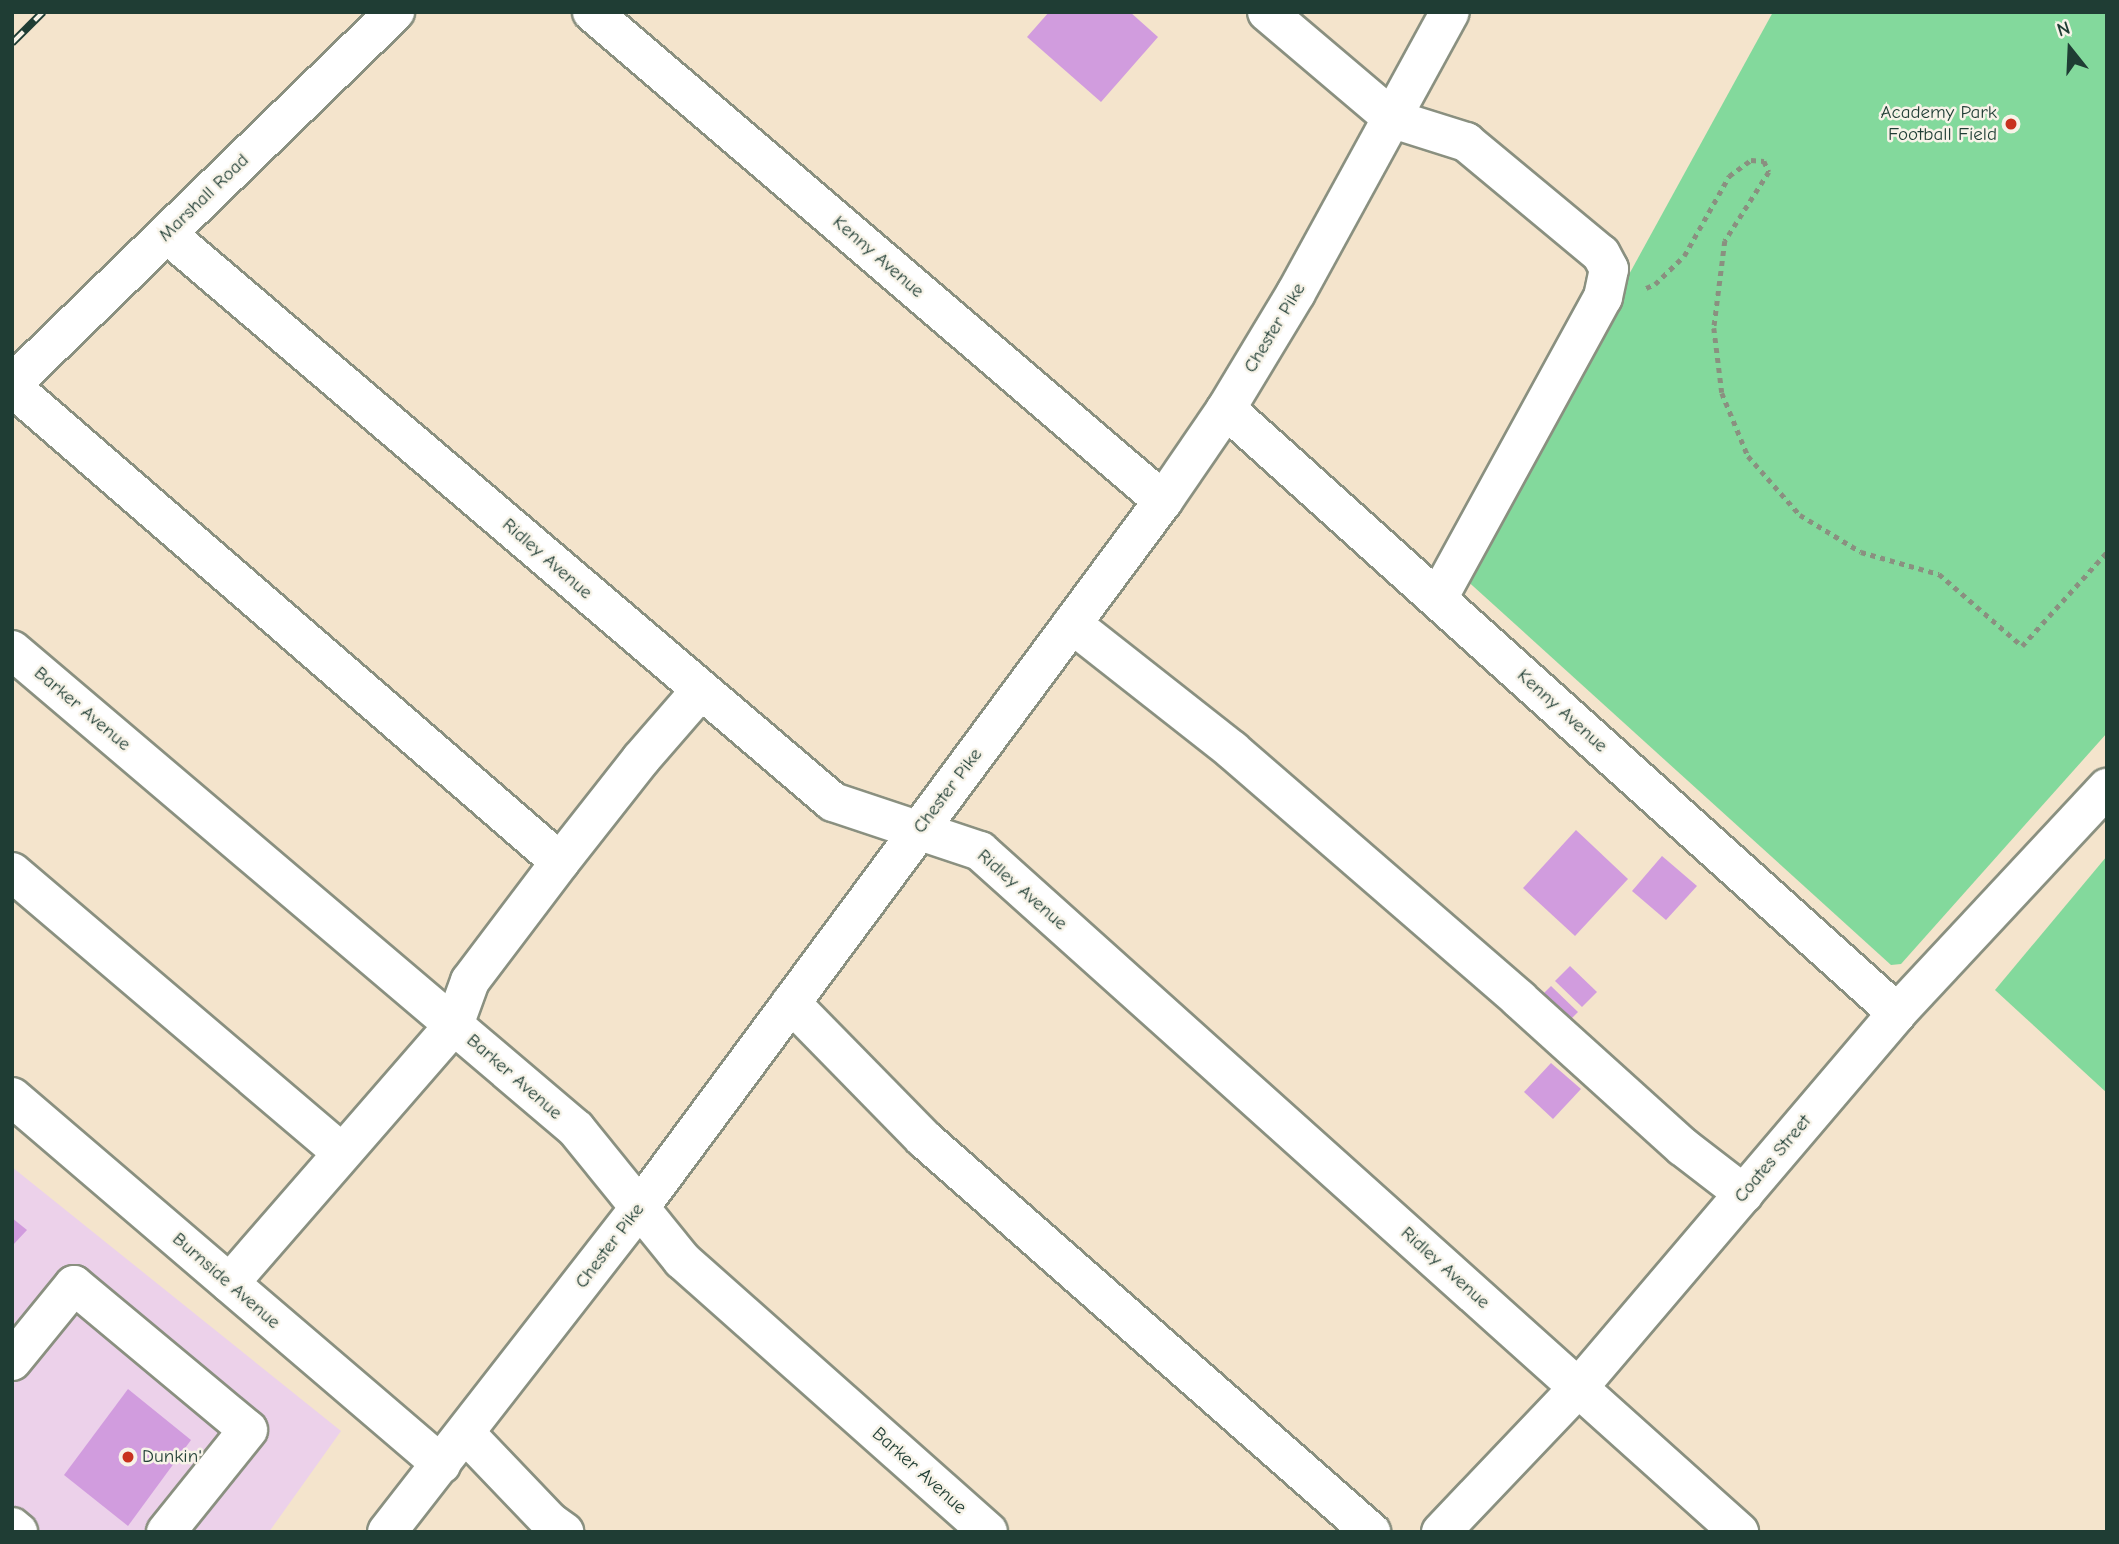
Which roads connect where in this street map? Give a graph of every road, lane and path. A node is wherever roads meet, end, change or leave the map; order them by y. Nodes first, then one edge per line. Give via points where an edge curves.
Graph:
1 (396, 12) edge
2 (592, 12) edge
3 (1267, 12) edge
4 (1450, 12) edge
5 (1393, 119) junction
6 (167, 234) junction
7 (1607, 276) junction
8 (12, 386) edge
9 (1226, 409) junction
10 (1163, 501) junction
11 (2107, 552) edge
12 (1438, 600) junction
13 (1072, 624) junction
14 (12, 650) edge
15 (701, 690) junction
16 (2107, 788) edge
17 (919, 830) junction
18 (560, 862) junction
19 (12, 872) edge
20 (791, 1003) junction
21 (1897, 1013) junction
22 (454, 1025) junction
23 (12, 1097) edge
24 (342, 1153) junction
25 (1744, 1194) junction
26 (640, 1207) junction
27 (230, 1283) junction
28 (12, 1361) edge
29 (1578, 1388) junction
30 (465, 1433) junction
31 (441, 1464) junction
32 (12, 1527) edge
33 (551, 1528) edge
34 (18, 1532) edge
35 (166, 1532) edge
36 (387, 1532) edge
37 (988, 1532) edge
38 (1371, 1532) edge
39 (1441, 1532) edge
40 (1739, 1532) edge

1 - 6 street, Marshall Road
2 - 10 street, Kenny Avenue
3 - 5 street
4 - 5 street, Chester Pike
5 - 7 street via 1466,142 1601,254 1609,269
5 - 9 street, Chester Pike
6 - 8 street, Marshall Road
6 - 15 street, Ridley Avenue
7 - 11 path via 1638,291 1655,284 1684,256 1728,176 1751,160 1764,161 1769,172 1725,241 1714,328 1722,393 1748,456 1800,515 1861,552 1939,574 2022,646
7 - 12 street via 1603,297
8 - 18 street
9 - 10 street, Chester Pike
9 - 12 street, Kenny Avenue
10 - 13 street, Chester Pike
12 - 21 street, Kenny Avenue
13 - 17 street, Chester Pike
13 - 25 street via 1232,750 1683,1147
14 - 22 street, Barker Avenue
15 - 17 street, Ridley Avenue via 833,802
15 - 18 street
16 - 21 street, Coates Street
17 - 20 street, Chester Pike
17 - 29 street, Ridley Avenue via 980,851
18 - 22 street via 470,981
19 - 24 street
20 - 26 street, Chester Pike
20 - 38 street via 923,1138
21 - 25 street, Coates Street
22 - 24 street
22 - 26 street, Barker Avenue via 576,1129
23 - 27 street, Burnside Avenue
24 - 27 street
25 - 29 street, Coates Street
26 - 30 street, Chester Pike
26 - 37 street, Barker Avenue via 682,1260
27 - 31 street, Burnside Avenue
28 - 35 street via 74,1285 247,1430
29 - 39 street, Coates Street
29 - 40 street, Ridley Avenue
30 - 31 street, Chester Pike
30 - 33 street
31 - 36 street, Chester Pike
32 - 34 street

